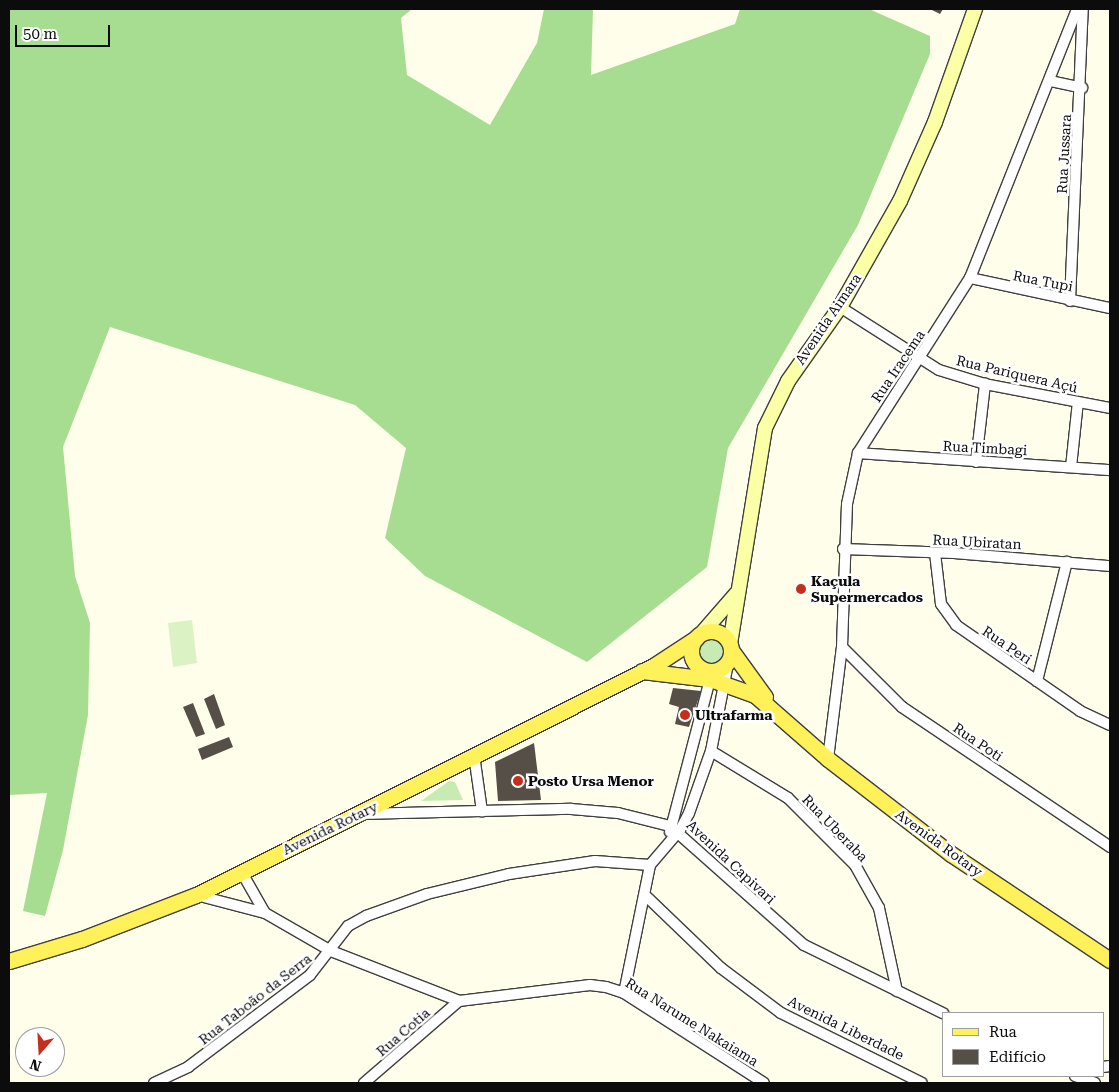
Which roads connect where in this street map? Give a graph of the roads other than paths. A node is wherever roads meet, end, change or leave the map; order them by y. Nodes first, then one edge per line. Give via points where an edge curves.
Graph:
1 (974, 9) edge
2 (1076, 9) edge
3 (1083, 9) edge
4 (1050, 81) junction
5 (1082, 88) junction
6 (970, 278) junction
7 (1070, 301) junction
8 (840, 307) junction
9 (1110, 308) edge
10 (920, 360) junction
11 (985, 384) junction
12 (1078, 402) junction
13 (1110, 408) edge
14 (858, 453) junction
15 (976, 462) junction
16 (1071, 467) junction
17 (1110, 470) edge
18 (843, 549) junction
19 (935, 553) junction
20 (1067, 562) junction
21 (1110, 566) edge
22 (740, 586) junction
23 (699, 636) junction
24 (842, 647) junction
25 (730, 651) junction
26 (641, 671) junction
27 (710, 679) junction
28 (1036, 681) junction
29 (727, 683) junction
30 (779, 713) junction
31 (1110, 725) edge
32 (711, 751) junction
33 (474, 755) junction
34 (828, 759) junction
35 (482, 811) junction
36 (358, 814) junction
37 (675, 828) junction
38 (1110, 847) edge
39 (650, 865) junction
40 (241, 871) junction
41 (196, 895) junction
42 (646, 897) junction
43 (264, 913) junction
44 (331, 951) junction
45 (1110, 960) edge
46 (9, 961) edge
47 (897, 991) junction
48 (624, 994) junction
49 (459, 1001) junction
50 (942, 1013) edge
51 (1078, 1077) edge
52 (154, 1083) edge
53 (364, 1083) edge
54 (764, 1083) edge
55 (922, 1083) edge
56 (1095, 1083) edge

1 - 8 main road, Avenida Aimara via 935,122 900,201
2 - 4 street, Rua Iracema
3 - 5 street, Rua Jussara
4 - 5 street
4 - 6 street, Rua Iracema
5 - 7 street, Rua Jussara
6 - 7 street, Rua Tupi
6 - 10 street, Rua Iracema
7 - 9 street, Rua Tupi
8 - 10 street, Rua Pariquera Açú
8 - 22 main road, Avenida Aimara via 788,381 765,428
10 - 11 street, Rua Pariquera Açú
10 - 14 street, Rua Iracema
11 - 12 street, Rua Pariquera Açú
11 - 15 street
12 - 13 street, Rua Pariquera Açú
12 - 16 street
14 - 15 street, Rua Timbagi
14 - 18 street, Rua Iracema
15 - 16 street, Rua Timbagi
16 - 17 street, Rua Timbagi
18 - 19 street, Rua Ubiratan
18 - 24 street, Rua Iracema
19 - 20 street, Rua Ubiratan
19 - 28 street, Rua Peri via 938,589 948,615 977,643
20 - 21 street, Rua Ubiratan
20 - 28 street
22 - 23 main road
22 - 25 main road, Avenida Aimara
23 - 25 main road via 715,631
23 - 25 main road via 692,655 704,669 717,670
23 - 26 main road, Avenida Rotary
24 - 34 street, Rua Iracema
24 - 38 street, Rua Poti via 902,707
25 - 29 street
25 - 30 main road, Avenida Rotary
26 - 27 main road, Avenida Rotary
26 - 33 main road, Avenida Rotary
27 - 29 main road, Avenida Rotary
27 - 37 street
28 - 31 street, Rua Peri
29 - 30 main road, Avenida Rotary
29 - 32 street
30 - 34 main road, Avenida Rotary
32 - 37 street
32 - 47 street, Rua Uberaba via 788,798 855,865 879,908
33 - 35 street
33 - 36 main road, Avenida Rotary
34 - 45 main road, Avenida Rotary via 951,854
35 - 36 street, Avenida Capivari
35 - 37 street, Avenida Capivari via 598,810
36 - 40 main road, Avenida Rotary
37 - 39 street
37 - 47 street, Avenida Capivari via 792,935
39 - 42 street
39 - 44 street, Rua Taboão da Serra via 595,861 509,874 427,894 348,926
40 - 41 main road, Avenida Rotary
40 - 43 street
41 - 43 street, Rua Narume Nakaiama
41 - 46 main road, Avenida Rotary via 82,939
42 - 48 street
42 - 55 street, Avenida Liberdade via 721,968 781,1013
43 - 44 street, Rua Narume Nakaiama
44 - 49 street, Rua Narume Nakaiama
44 - 52 street, Rua Taboão da Serra via 310,975 231,1037 188,1067
47 - 50 street, Avenida Capivari
48 - 49 street, Rua Narume Nakaiama via 590,985
48 - 54 street, Rua Narume Nakaiama
49 - 53 street, Rua Cotia
51 - 56 street

